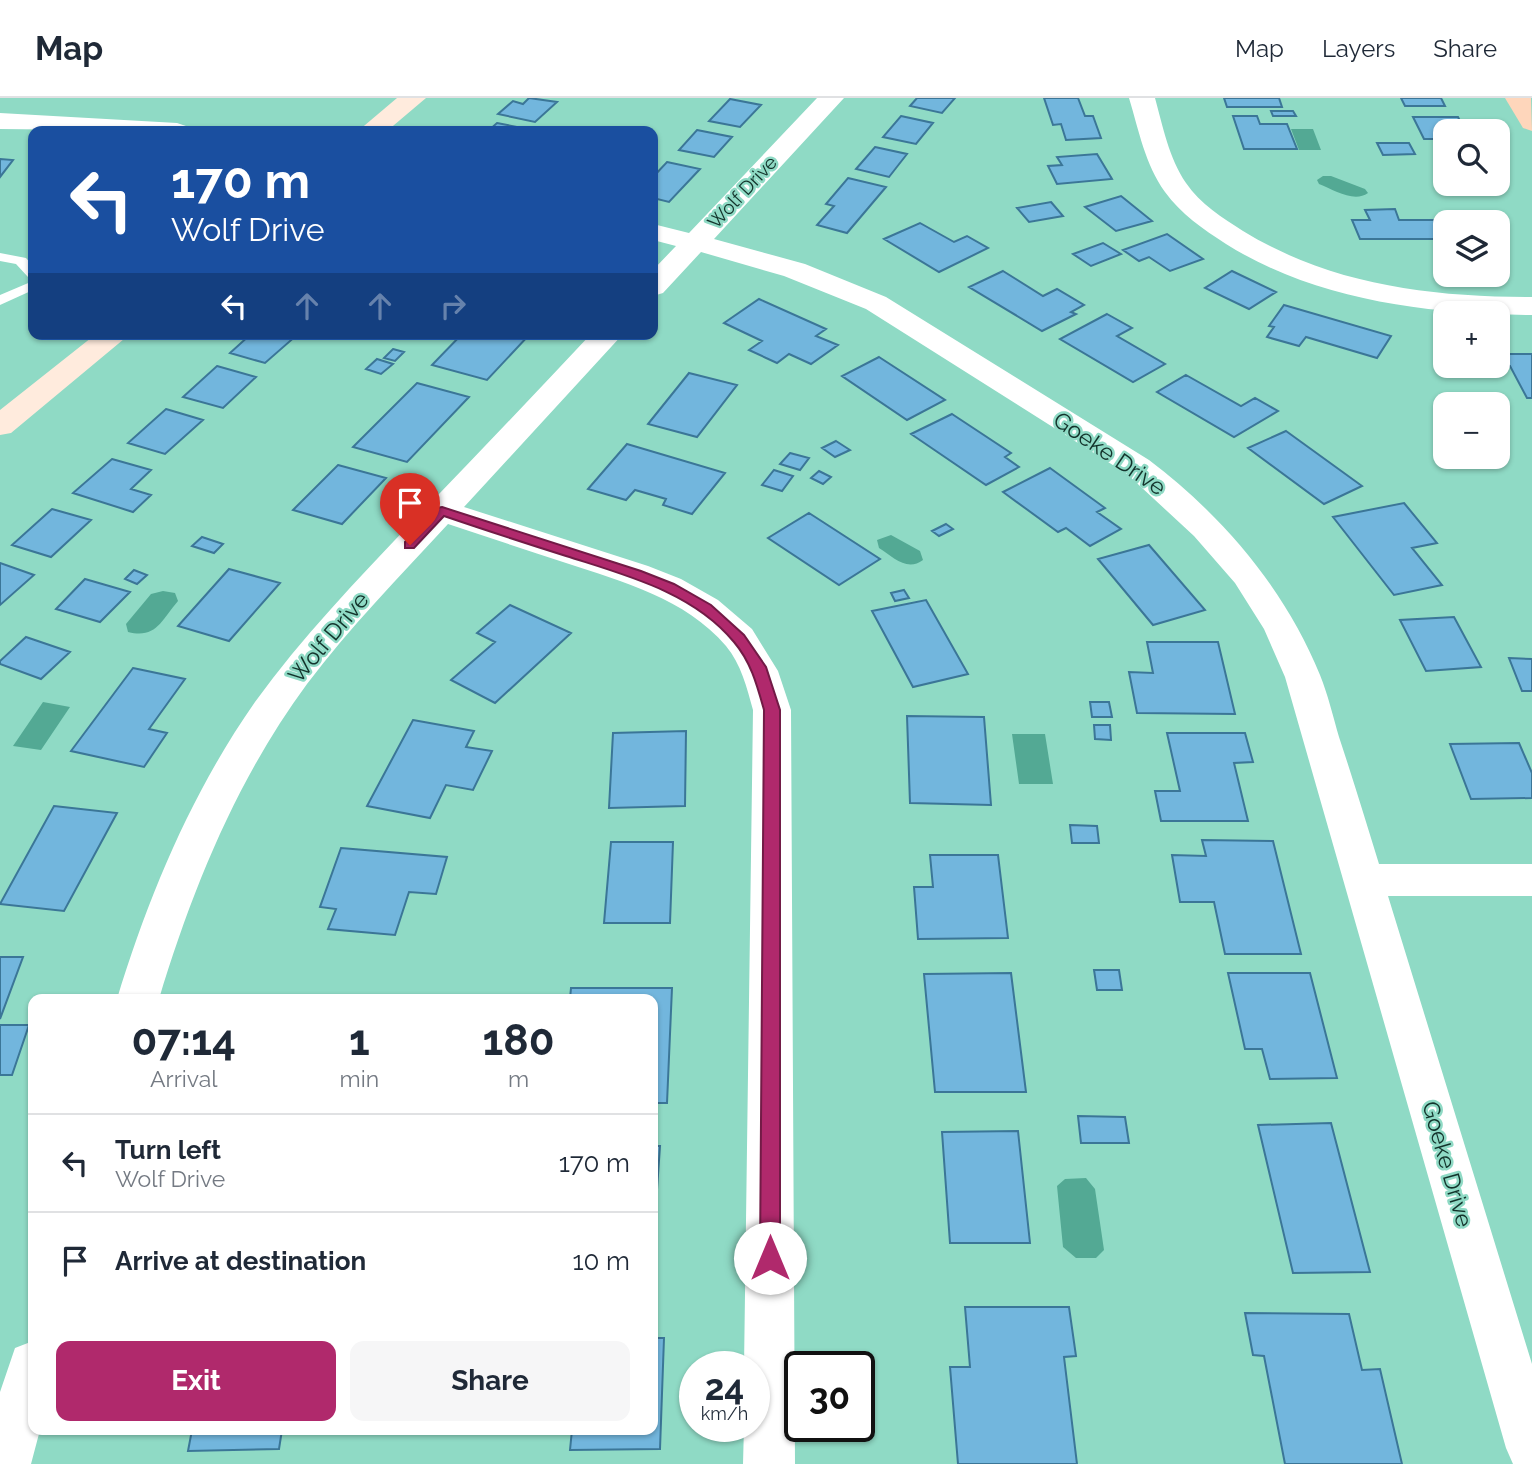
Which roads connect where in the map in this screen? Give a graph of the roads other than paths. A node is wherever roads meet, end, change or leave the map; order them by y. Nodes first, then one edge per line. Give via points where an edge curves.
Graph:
1 (413, 98) edge
2 (831, 98) edge
3 (1142, 98) edge
4 (1517, 98) edge
5 (0, 121) edge
6 (1532, 123) edge
7 (88, 126) edge
8 (377, 126) edge
9 (658, 233) edge
10 (695, 242) junction
11 (0, 257) edge
12 (28, 269) edge
13 (658, 282) edge
14 (28, 287) edge
15 (0, 301) edge
16 (1532, 306) edge
17 (108, 340) edge
18 (602, 340) edge
19 (0, 426) edge
20 (442, 511) junction
21 (1365, 880) junction
22 (1532, 880) edge
23 (139, 994) edge
24 (28, 1383) edge
25 (1532, 1448) edge
26 (5, 1464) edge
27 (769, 1464) edge

1 - 8 street
2 - 10 street, Wolf Drive
3 - 16 street via 1163,168 1177,190 1202,216 1234,238 1314,275 1369,291 1458,304
4 - 6 main road
5 - 7 street
9 - 10 street, Goeke Drive
10 - 13 street, Wolf Drive
10 - 21 street, Goeke Drive via 779,263 876,303 1138,467 1206,528 1247,575 1281,628 1303,677
11 - 12 lane via 21,261
14 - 15 lane
17 - 19 street
18 - 20 street, Wolf Drive
20 - 23 street, Wolf Drive via 345,614 293,678 245,749 193,845
20 - 27 street via 669,587 706,608 739,638 760,671 772,710
21 - 22 street
21 - 25 street, Goeke Drive
24 - 26 street

